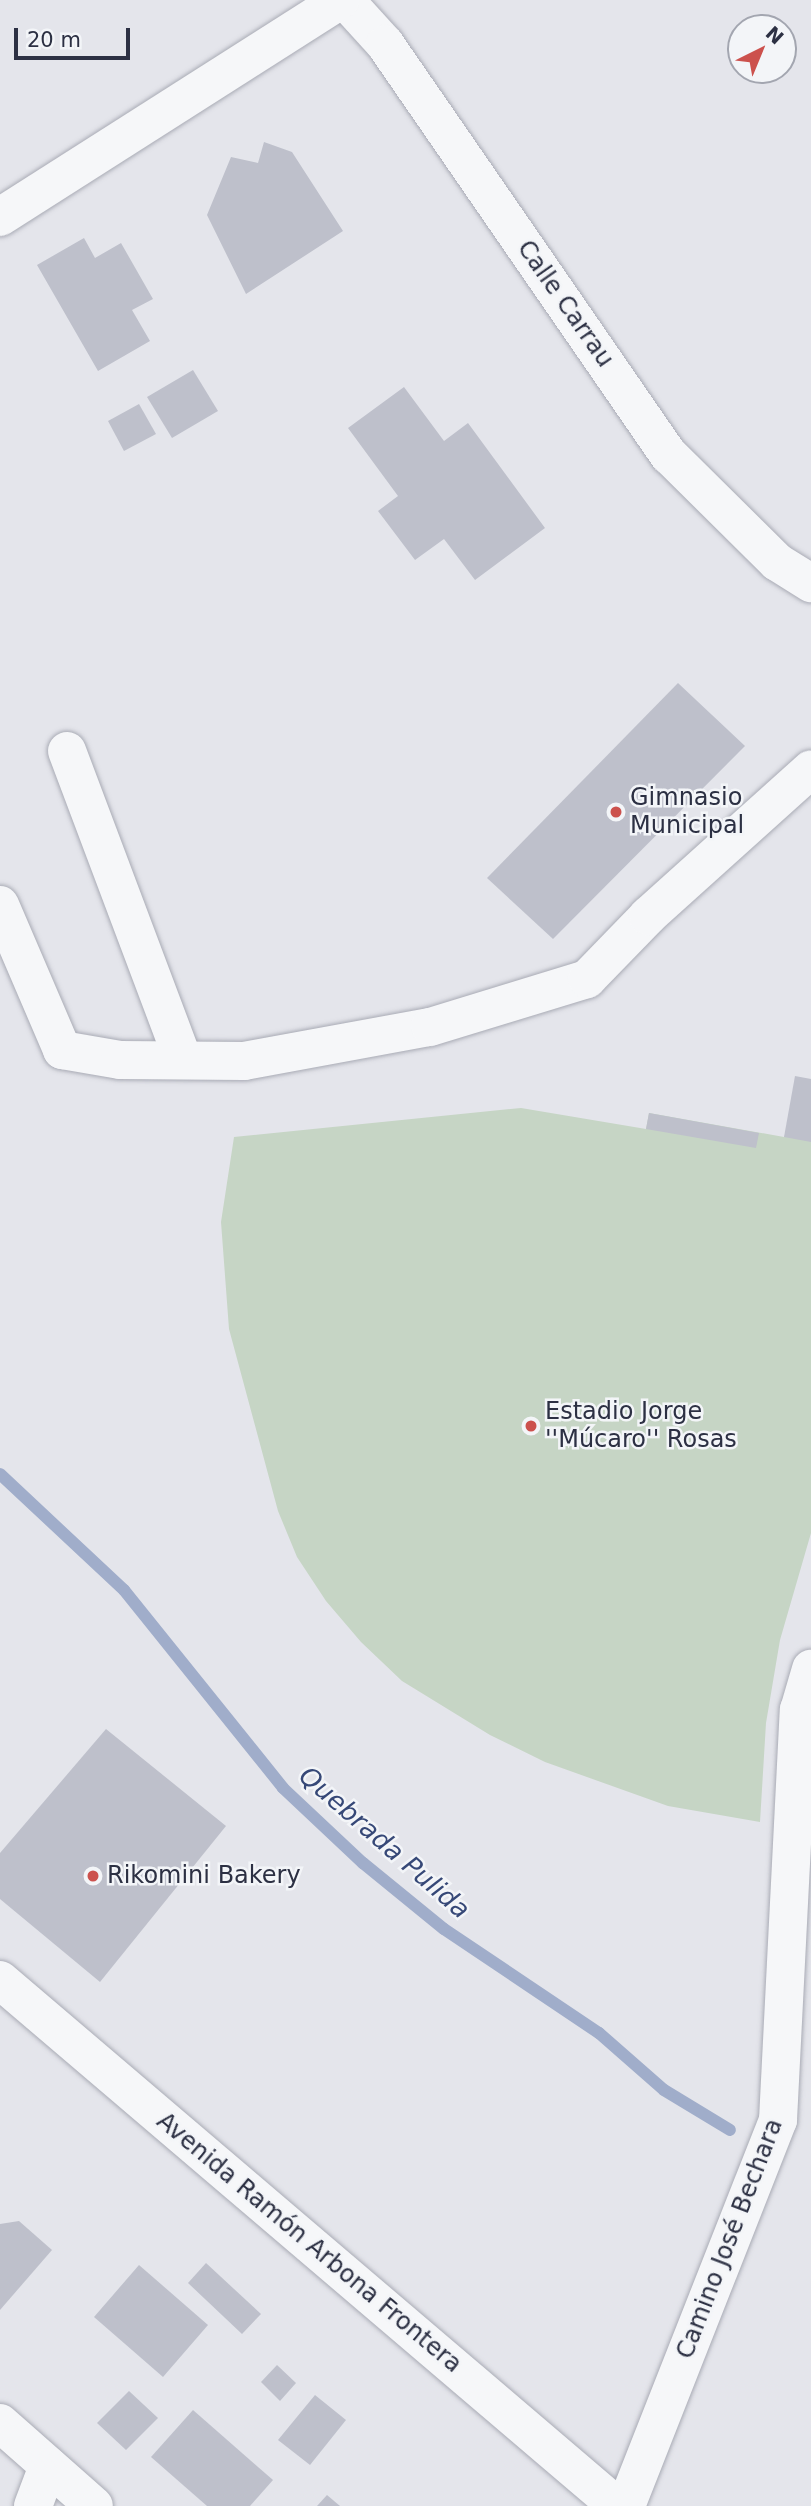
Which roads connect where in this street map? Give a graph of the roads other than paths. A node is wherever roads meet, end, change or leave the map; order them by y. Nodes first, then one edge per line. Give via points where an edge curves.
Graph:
1 (340, 0) edge
2 (345, 0) edge
3 (0, 217) edge
4 (811, 583) edge
5 (67, 751) dead end
6 (811, 769) edge
7 (0, 905) edge
8 (184, 1060) junction
9 (811, 1669) edge
10 (0, 1980) edge
11 (0, 2423) edge
12 (48, 2466) junction
13 (33, 2506) edge
14 (94, 2506) edge
15 (617, 2506) edge
16 (626, 2506) edge

1 - 3 street
2 - 4 street, Calle Carrau via 385,44 669,454 777,562
5 - 8 street
6 - 8 street via 648,916 587,979 430,1027 244,1061
7 - 8 street via 62,1050 120,1059
9 - 16 street, Camino José Bechara via 799,1710 778,2120
10 - 15 street, Avenida Ramón Arbona Frontera
11 - 12 street
12 - 13 street
12 - 14 street

